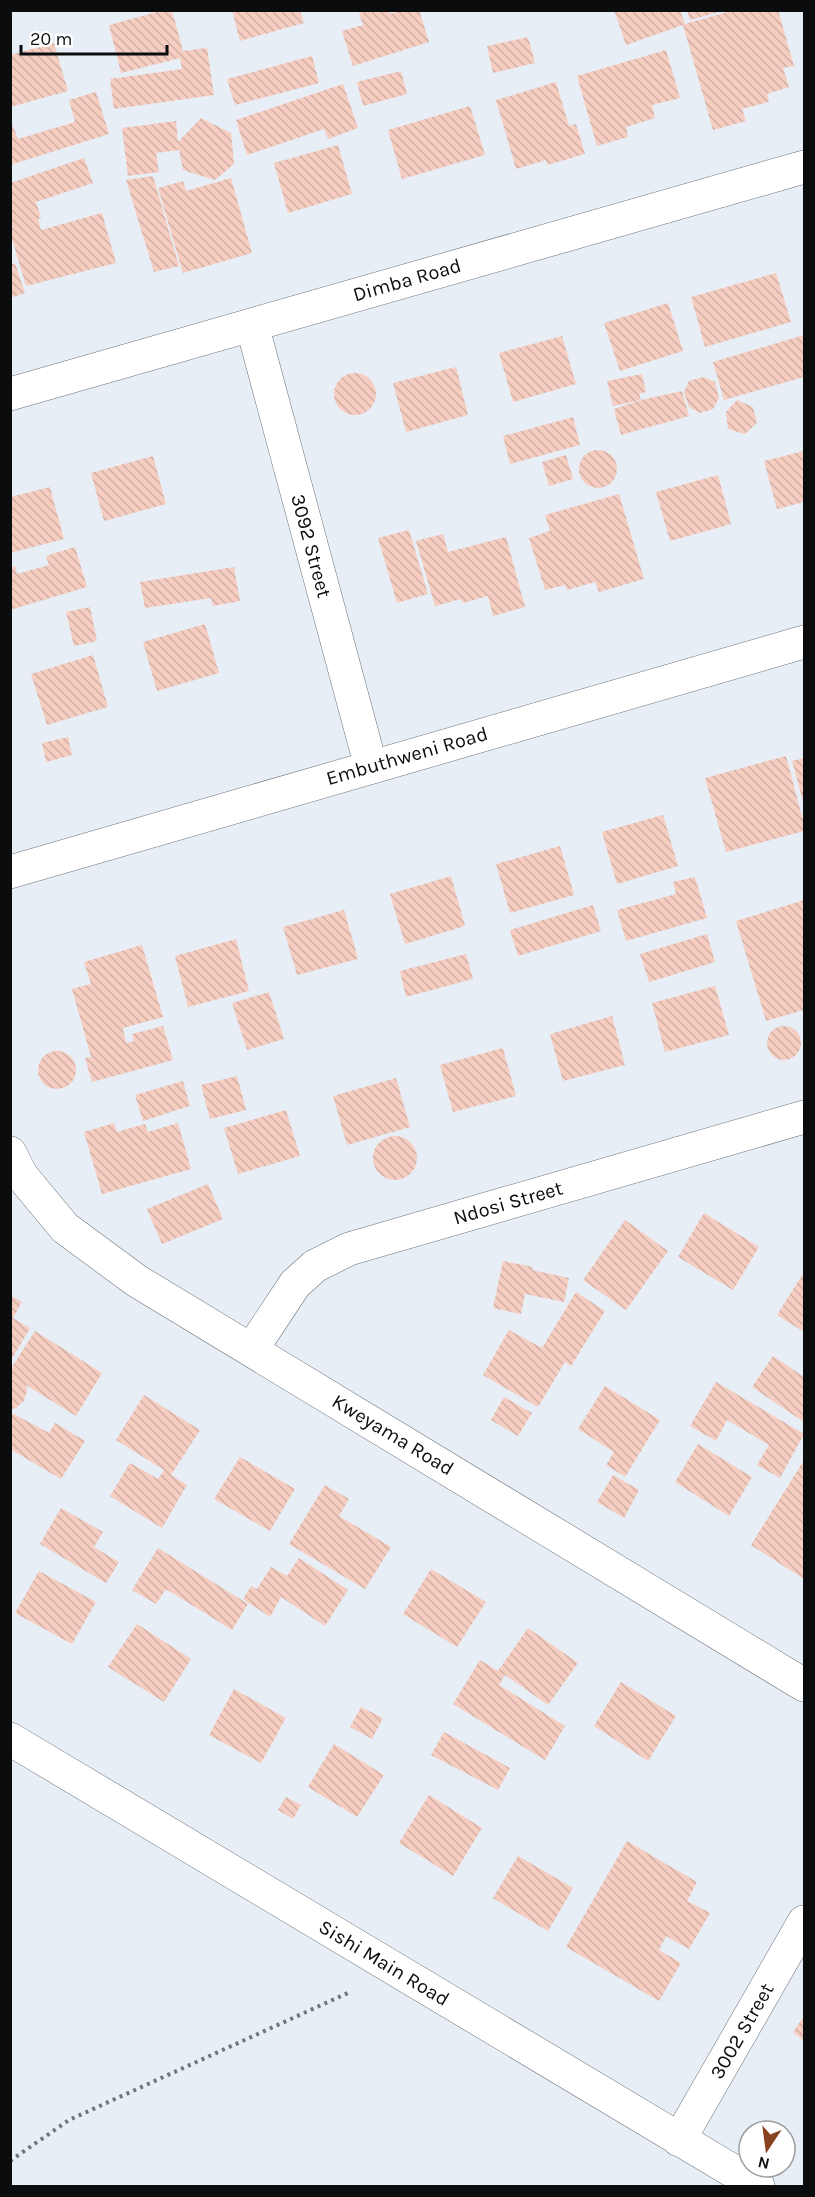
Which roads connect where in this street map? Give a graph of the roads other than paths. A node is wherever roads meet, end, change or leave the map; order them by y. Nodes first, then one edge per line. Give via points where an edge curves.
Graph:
1 (804, 167) edge
2 (252, 325) junction
3 (10, 394) edge
4 (804, 642) edge
5 (371, 767) junction
6 (10, 872) edge
7 (804, 1117) edge
8 (10, 1153) edge
9 (252, 1349) junction
10 (804, 1685) edge
11 (10, 1739) edge
12 (804, 1922) edge
13 (679, 2140) junction
14 (758, 2187) edge

1 - 2 street, Dimba Road
2 - 3 street, Dimba Road
2 - 5 street, 3092 Street
4 - 5 street, Embuthweni Road
5 - 6 street, Embuthweni Road
7 - 9 street, Ndosi Street via 349,1249 315,1266 295,1284
8 - 9 street, Kweyama Road via 21,1175 65,1228 137,1281
9 - 10 street, Kweyama Road
11 - 13 street, Sishi Main Road
12 - 13 street, 3002 Street
13 - 14 street, Sishi Main Road

